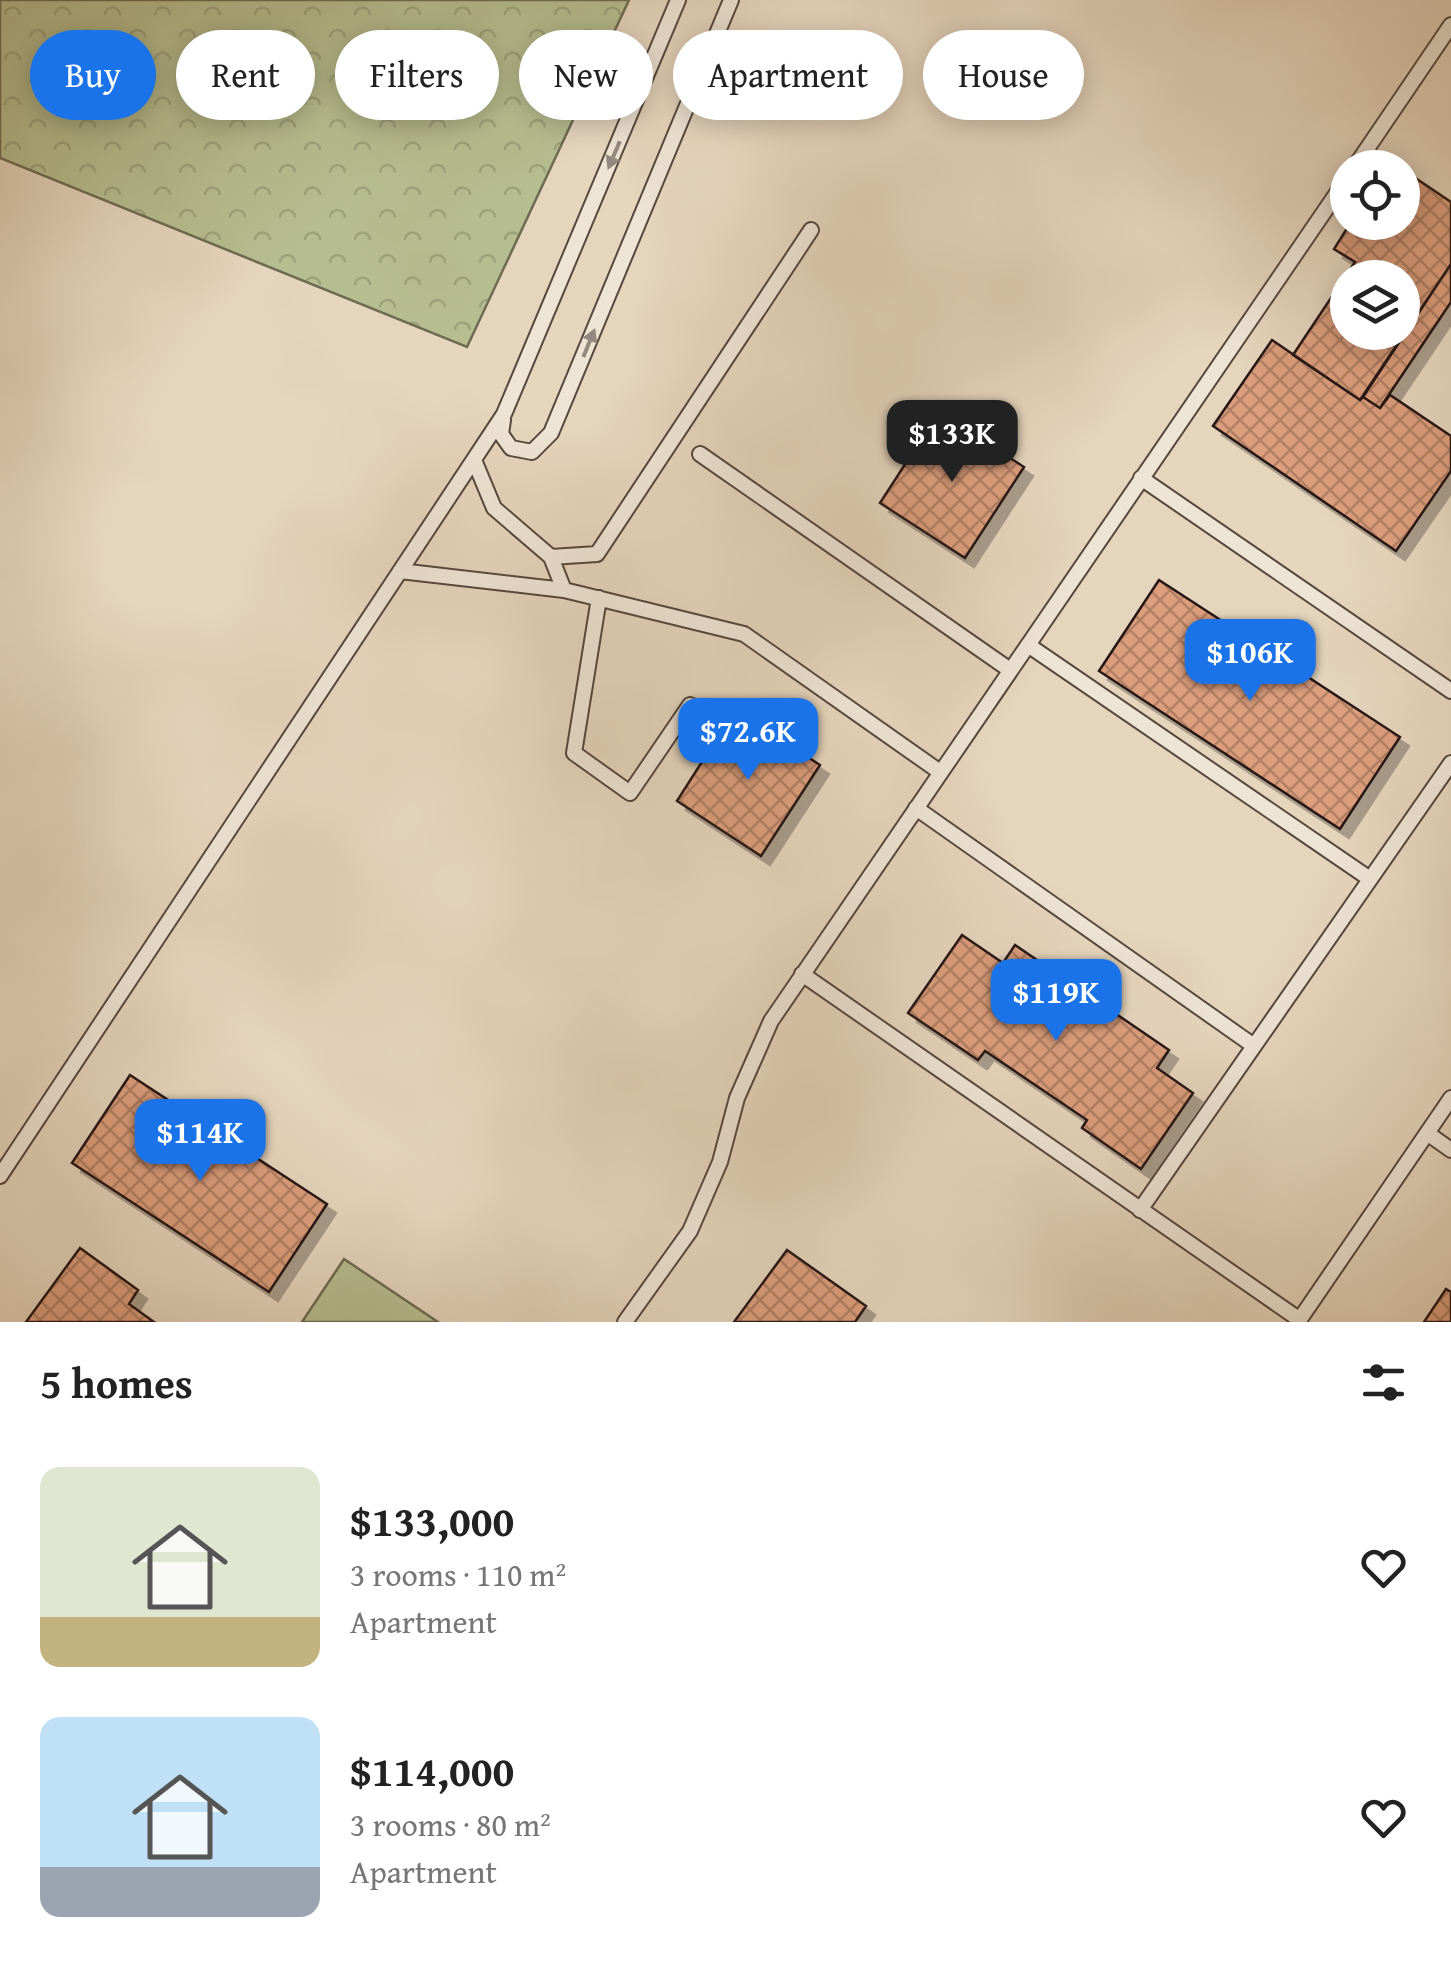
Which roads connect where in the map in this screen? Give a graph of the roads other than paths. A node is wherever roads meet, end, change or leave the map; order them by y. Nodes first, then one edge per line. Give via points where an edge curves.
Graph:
1 (678, 0) edge
2 (731, 0) edge
3 (1451, 26) edge
4 (1366, 150) edge
5 (1330, 203) edge
6 (811, 230) dead end
7 (504, 414) junction
8 (700, 454) dead end
9 (474, 460) junction
10 (1142, 478) junction
11 (550, 556) junction
12 (400, 571) junction
13 (564, 590) junction
14 (598, 598) junction
15 (1028, 645) junction
16 (1010, 670) junction
17 (1451, 690) edge
18 (690, 705) dead end
19 (1451, 763) edge
20 (940, 772) junction
21 (916, 808) junction
22 (1370, 879) junction
23 (802, 974) junction
24 (1254, 1046) junction
25 (1451, 1098) edge
26 (1427, 1133) junction
27 (1451, 1150) edge
28 (0, 1176) edge
29 (1140, 1210) junction
30 (1299, 1321) edge
31 (625, 1322) edge

1 -> 7 lane
7 -> 2 lane via 501,434 511,448 532,452 552,434
3 - 4 lane
5 - 10 lane
6 - 11 lane via 597,554
7 - 9 lane
8 - 16 lane
9 - 11 lane via 494,508
9 - 12 lane
10 - 15 lane
10 - 17 lane
11 - 13 lane
12 - 13 lane
12 - 28 lane
13 - 14 lane
14 - 18 lane via 574,753 630,793
14 - 20 lane via 744,634
15 - 16 lane
15 - 22 lane
16 - 20 lane
19 - 22 lane
20 - 21 lane
21 - 23 lane
21 - 24 lane
22 - 24 lane
23 - 29 lane
23 - 31 lane via 770,1021 736,1098 720,1162 690,1230
24 - 29 lane
25 - 26 lane
26 - 27 lane
26 - 30 lane
29 - 30 lane

